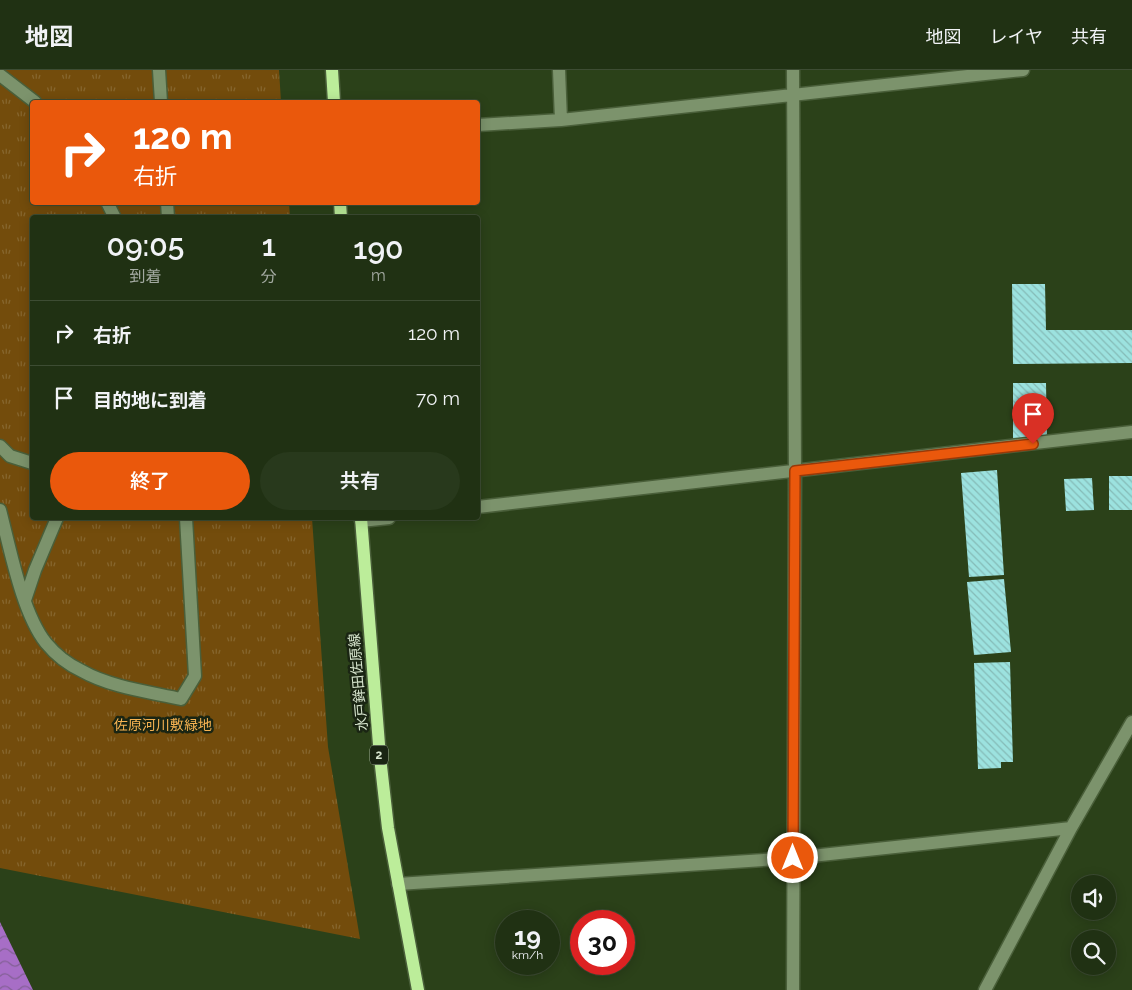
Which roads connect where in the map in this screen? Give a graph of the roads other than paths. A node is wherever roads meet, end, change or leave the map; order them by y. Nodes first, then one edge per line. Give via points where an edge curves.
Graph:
1 (159, 70) edge
2 (332, 70) edge
3 (559, 70) edge
4 (793, 70) edge
5 (1024, 70) edge
6 (2, 75) edge
7 (793, 95) junction
8 (33, 100) edge
9 (161, 100) edge
10 (334, 100) edge
11 (561, 120) junction
12 (480, 125) edge
13 (1132, 432) edge
14 (0, 446) edge
15 (30, 462) edge
16 (795, 471) junction
17 (480, 507) edge
18 (0, 510) edge
19 (56, 520) edge
20 (186, 520) edge
21 (361, 520) edge
22 (25, 600) junction
23 (1132, 722) edge
24 (1071, 828) junction
25 (793, 858) junction
26 (398, 884) junction
27 (418, 990) edge
28 (793, 990) edge
29 (985, 990) edge

1 - 9 street
2 - 10 main road
3 - 11 street
4 - 7 street
5 - 7 street
6 - 8 street
7 - 11 street
7 - 16 street
11 - 12 street
13 - 16 street
14 - 15 street via 10,456
16 - 17 street
16 - 25 street
18 - 22 street
19 - 22 street
20 - 22 street via 195,676 181,699 115,684 83,672 47,644
21 - 26 main road, 水戸鉾田佐原線 / 2 via 380,757
23 - 24 street
24 - 25 street
24 - 29 street
25 - 26 street
25 - 28 street
26 - 27 main road, 水戸鉾田佐原線 / 2

